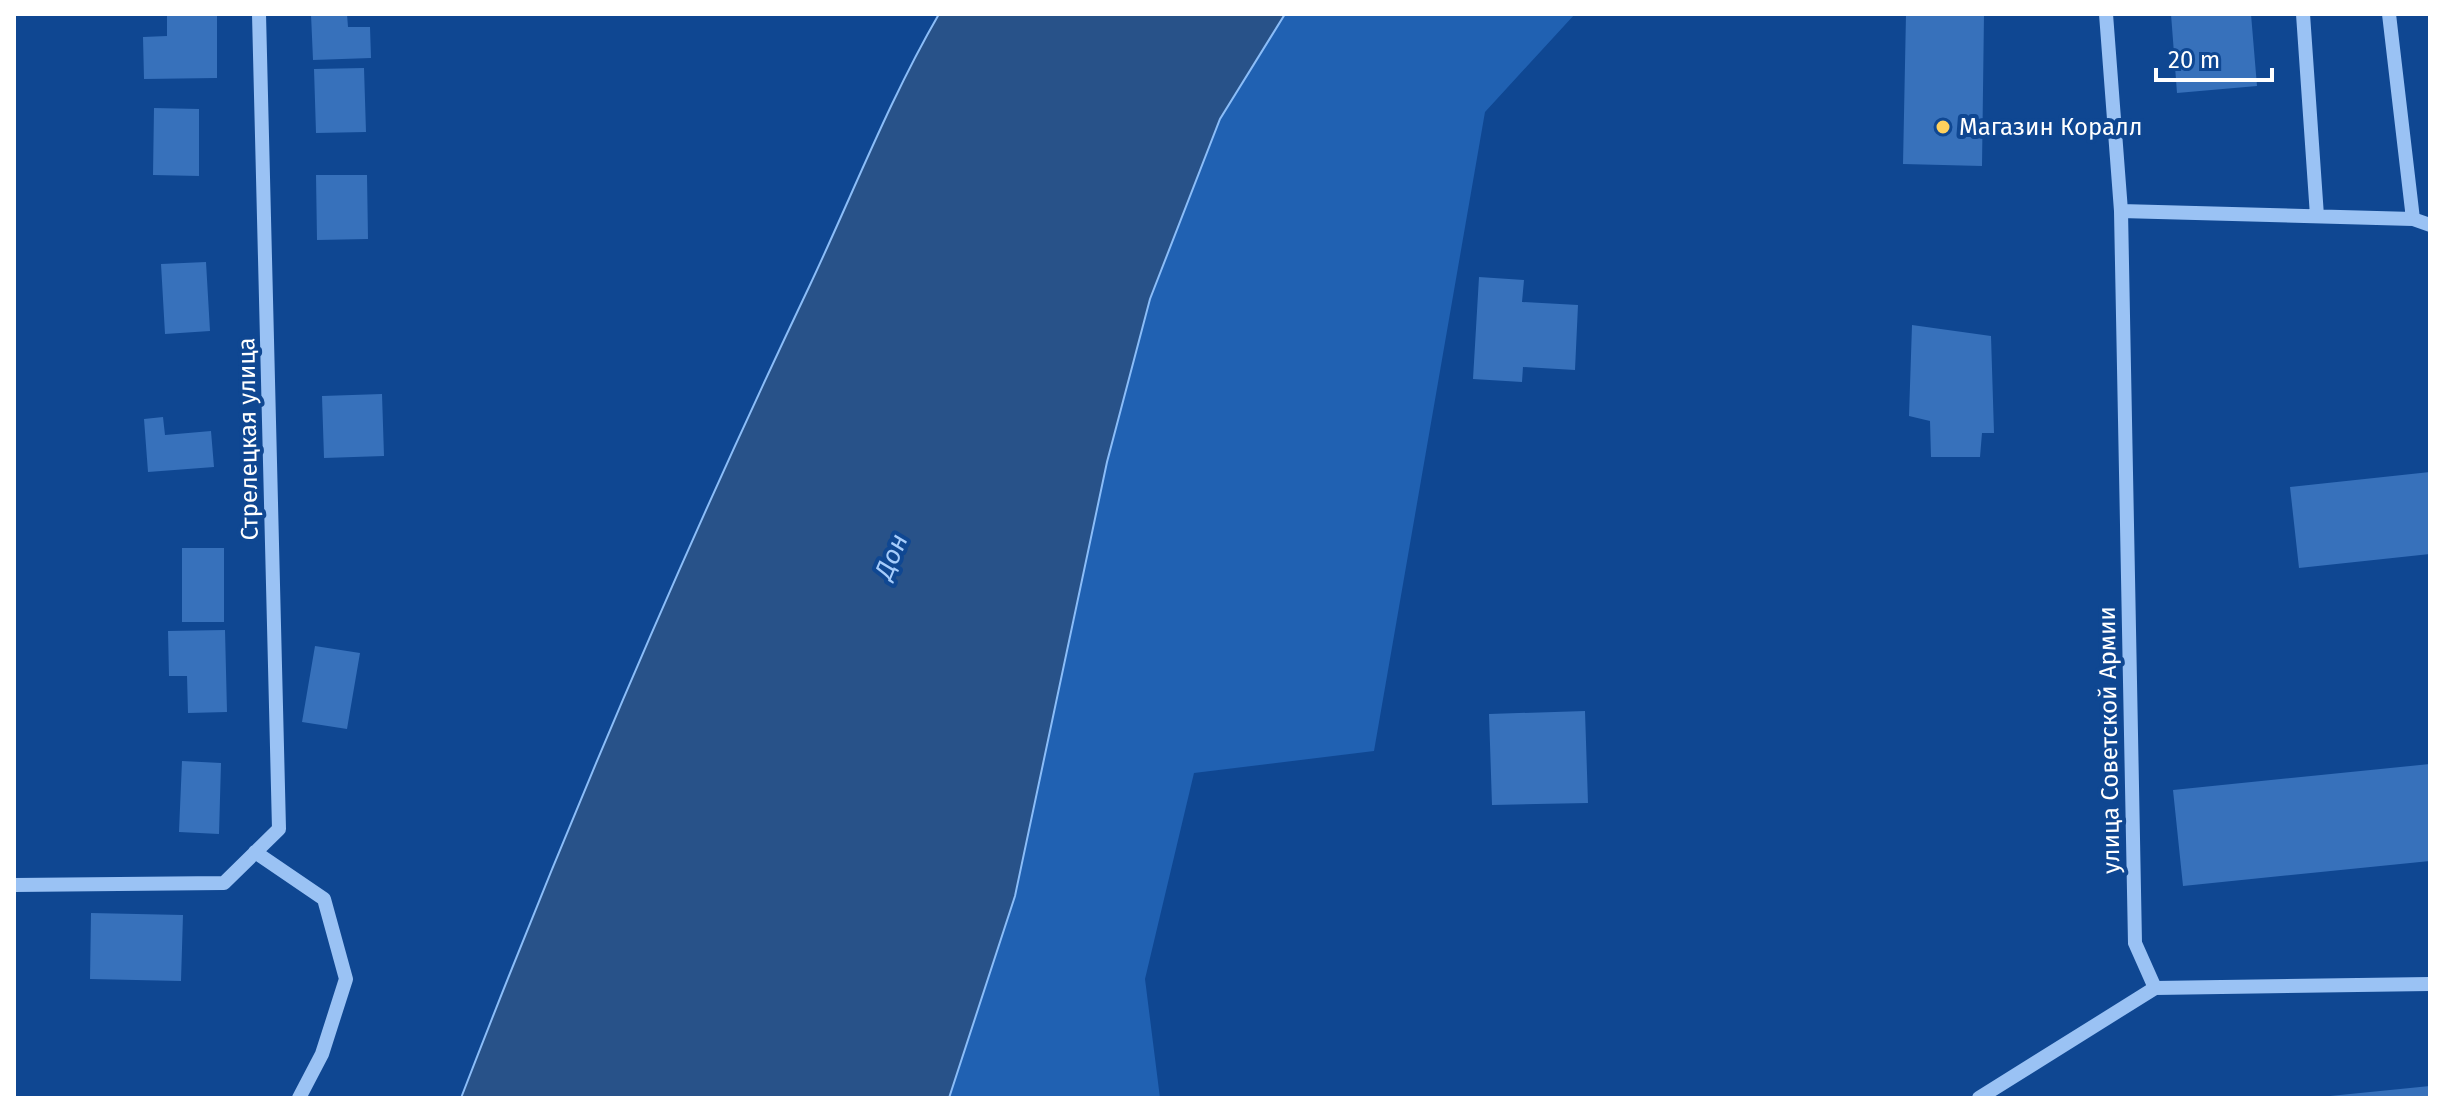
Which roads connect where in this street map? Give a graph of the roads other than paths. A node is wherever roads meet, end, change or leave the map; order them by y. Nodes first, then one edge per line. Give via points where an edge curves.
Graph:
1 (259, 14) edge
2 (2106, 14) edge
3 (2303, 14) edge
4 (2389, 14) edge
5 (2121, 211) junction
6 (2317, 216) junction
7 (2413, 219) junction
8 (2430, 225) edge
9 (255, 852) junction
10 (14, 885) edge
11 (2430, 984) edge
12 (2155, 988) junction
13 (299, 1098) edge
14 (1979, 1098) edge

1 - 9 street, Стрелецкая улица via 279,829
2 - 5 street, улица Советской Армии
3 - 6 street
4 - 7 street
5 - 6 street
5 - 12 street, улица Советской Армии via 2135,943
6 - 7 street
7 - 8 street
9 - 10 street, Стрелецкая улица via 224,883
9 - 13 street via 324,899 346,979 322,1054
11 - 12 street
12 - 14 street

